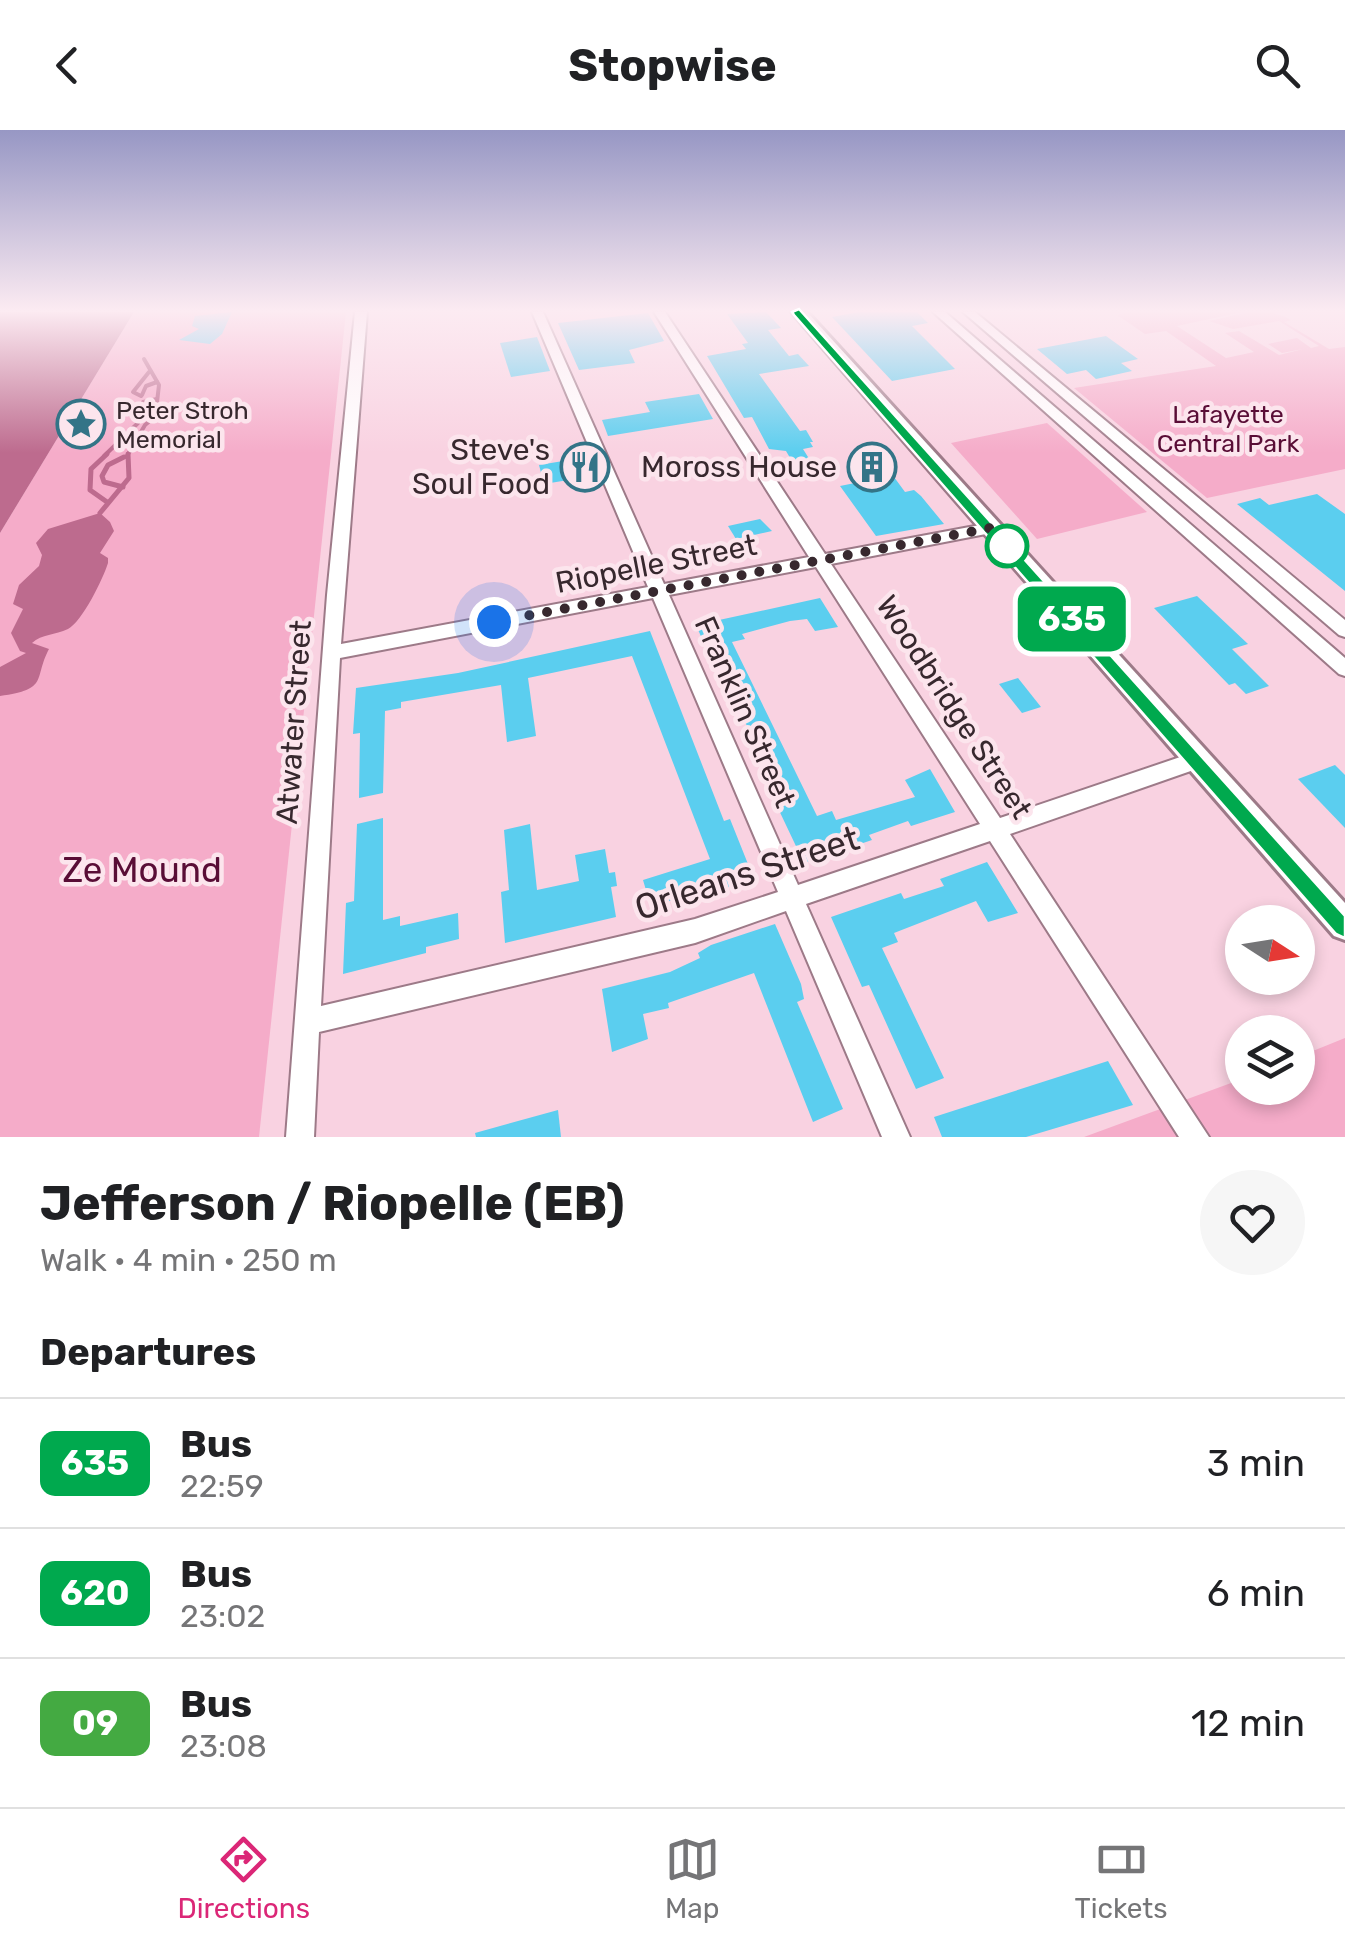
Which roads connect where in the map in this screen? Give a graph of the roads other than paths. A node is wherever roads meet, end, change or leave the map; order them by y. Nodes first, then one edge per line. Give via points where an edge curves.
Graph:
1 (357, 359) edge
2 (558, 359) edge
3 (689, 359) edge
4 (840, 359) edge
5 (993, 359) edge
6 (1023, 359) edge
7 (1095, 420) junction
8 (1070, 425) junction
9 (991, 528) junction
10 (821, 562) junction
11 (660, 592) junction
12 (1345, 630) edge
13 (331, 653) junction
14 (1345, 669) edge
15 (1198, 760) junction
16 (994, 829) junction
17 (794, 898) junction
18 (1345, 925) edge
19 (307, 1022) junction
20 (300, 1137) edge
21 (896, 1137) edge
22 (1195, 1137) edge

1 - 13 street, Atwater Street
2 - 11 street, Franklin Street
3 - 10 street, Woodbridge Street
4 - 9 main road
5 - 8 street
6 - 7 street
7 - 8 street
7 - 12 street
8 - 14 street
9 - 10 street, Riopelle Street
9 - 15 main road
10 - 11 street, Riopelle Street
10 - 16 street, Woodbridge Street
11 - 13 street, Riopelle Street
11 - 17 street, Franklin Street
13 - 19 street, Atwater Street
15 - 16 street, Orleans Street
15 - 18 main road
16 - 17 street, Orleans Street
16 - 22 street, Woodbridge Street
17 - 19 street, Orleans Street via 644,944
17 - 21 street, Franklin Street
19 - 20 street, Atwater Street

